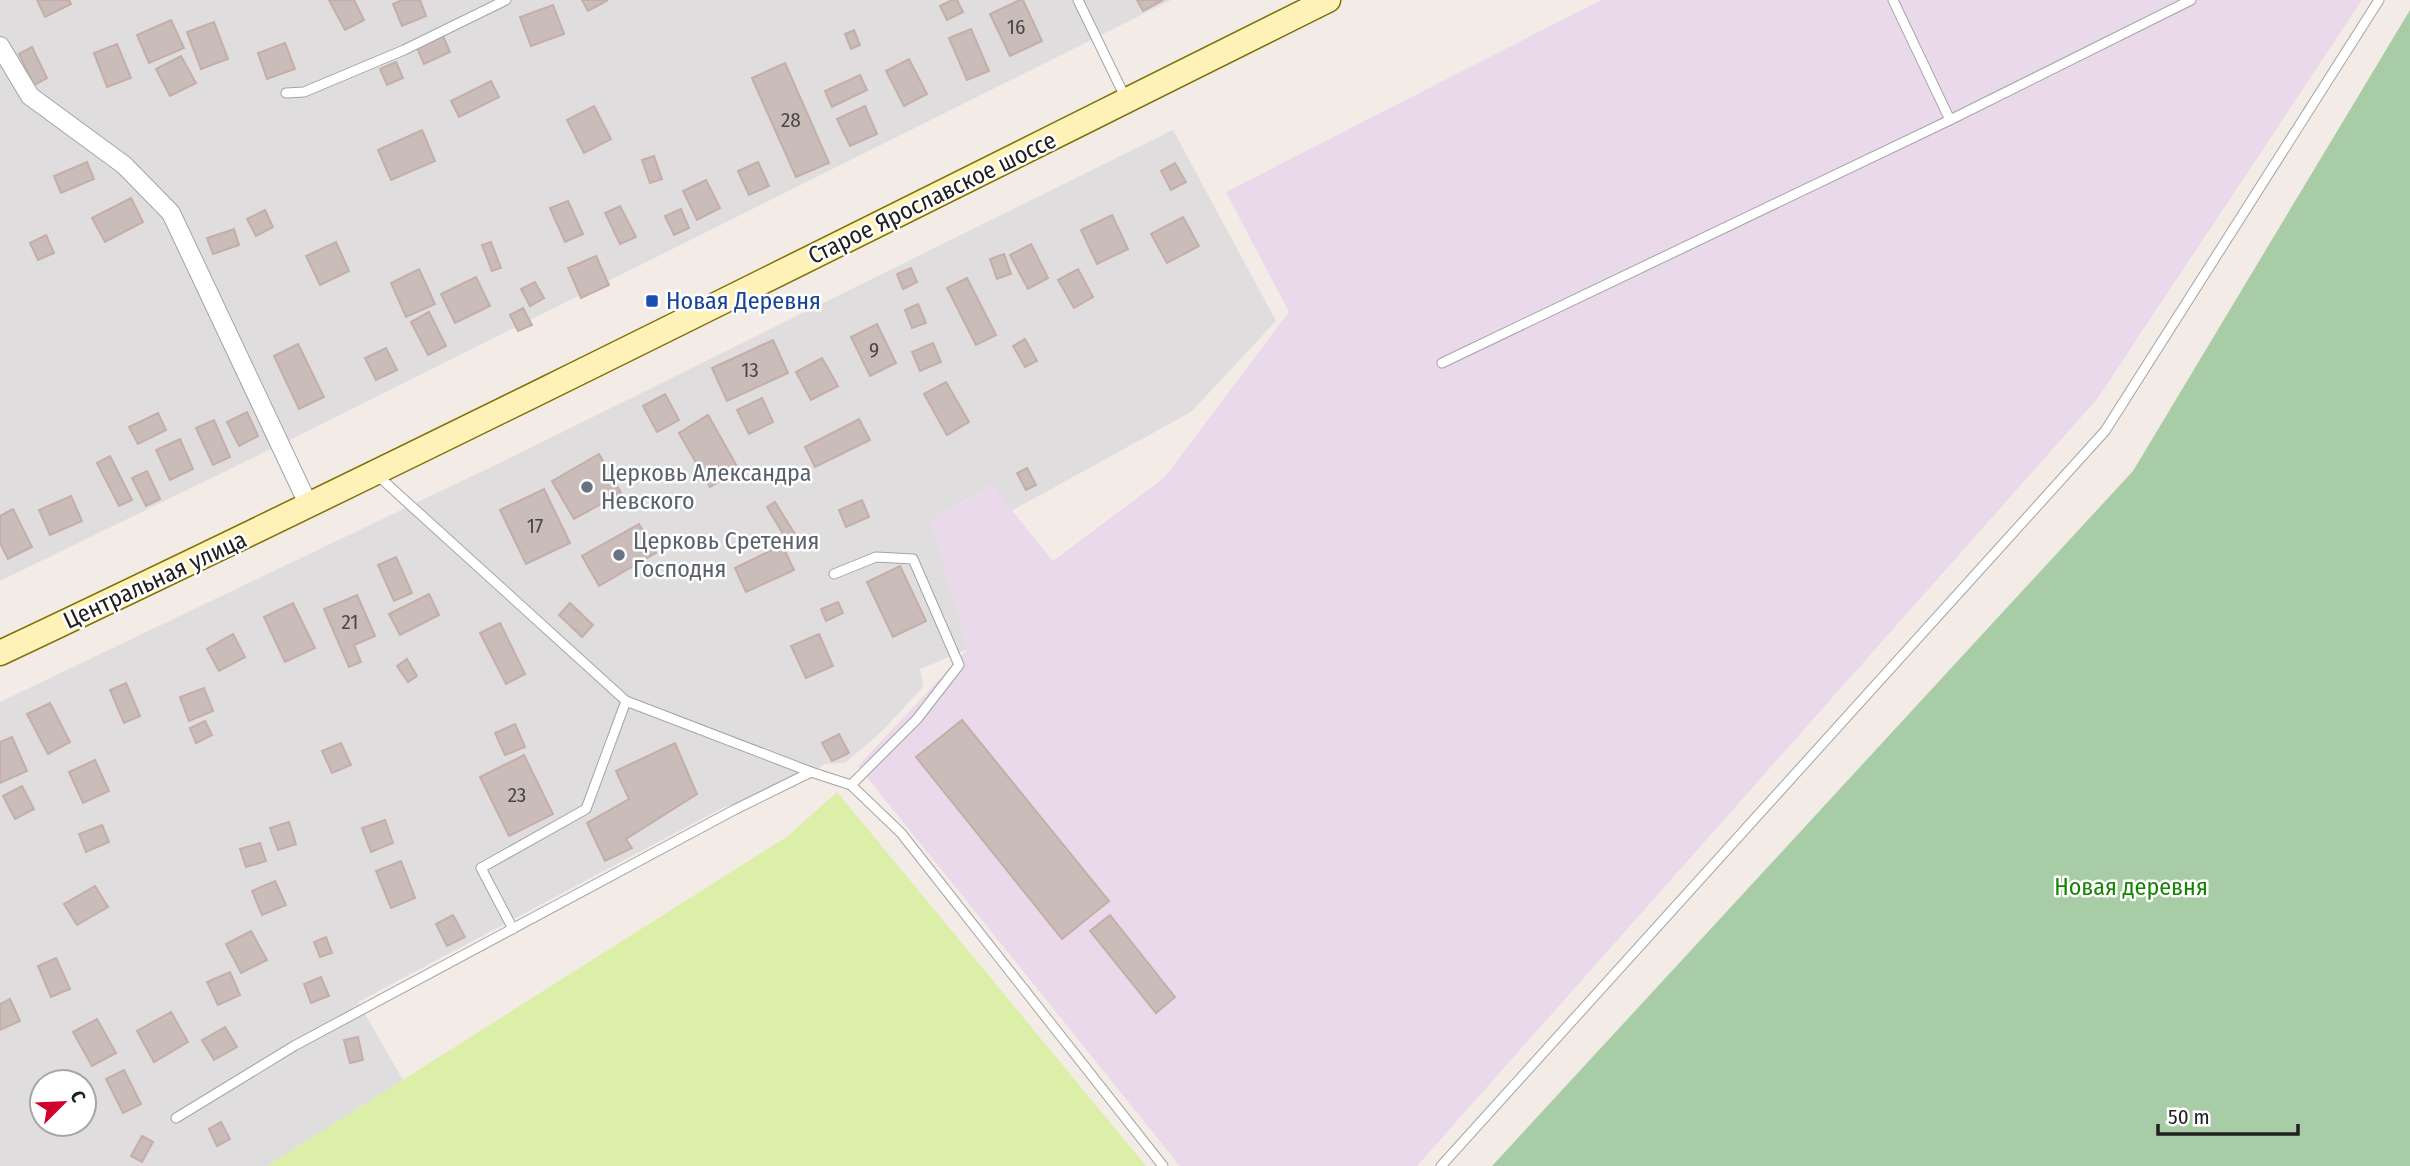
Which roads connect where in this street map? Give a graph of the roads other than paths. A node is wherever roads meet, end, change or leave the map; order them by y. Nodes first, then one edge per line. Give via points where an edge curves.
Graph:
1 (506, 0) edge
2 (1078, 0) edge
3 (1328, 0) edge
4 (1893, 0) edge
5 (2192, 0) edge
6 (2379, 0) edge
7 (0, 46) edge
8 (286, 93) dead end
9 (1126, 100) junction
10 (1950, 120) junction
11 (1442, 363) dead end
12 (375, 473) junction
13 (309, 506) junction
14 (834, 574) dead end
15 (0, 653) edge
16 (625, 701) junction
17 (811, 772) junction
18 (851, 785) junction
19 (513, 929) junction
20 (176, 1118) dead end
21 (1163, 1166) edge
22 (1441, 1166) edge

1 - 8 lane via 404,50 304,92
2 - 9 lane
3 - 9 main road, Старое Ярославское шоссе
4 - 10 lane
5 - 10 lane
6 - 22 lane via 2105,431
7 - 13 street via 30,96 124,165 172,213
9 - 12 main road, Старое Ярославское шоссе
10 - 11 lane
12 - 13 main road, Старое Ярославское шоссе
12 - 16 lane
13 - 15 main road, Центральная улица
14 - 18 lane via 876,557 913,559 960,665 917,719
16 - 17 lane
16 - 19 lane via 586,809 481,868
17 - 18 lane
17 - 19 lane
18 - 21 lane via 901,833
19 - 20 lane via 294,1046

